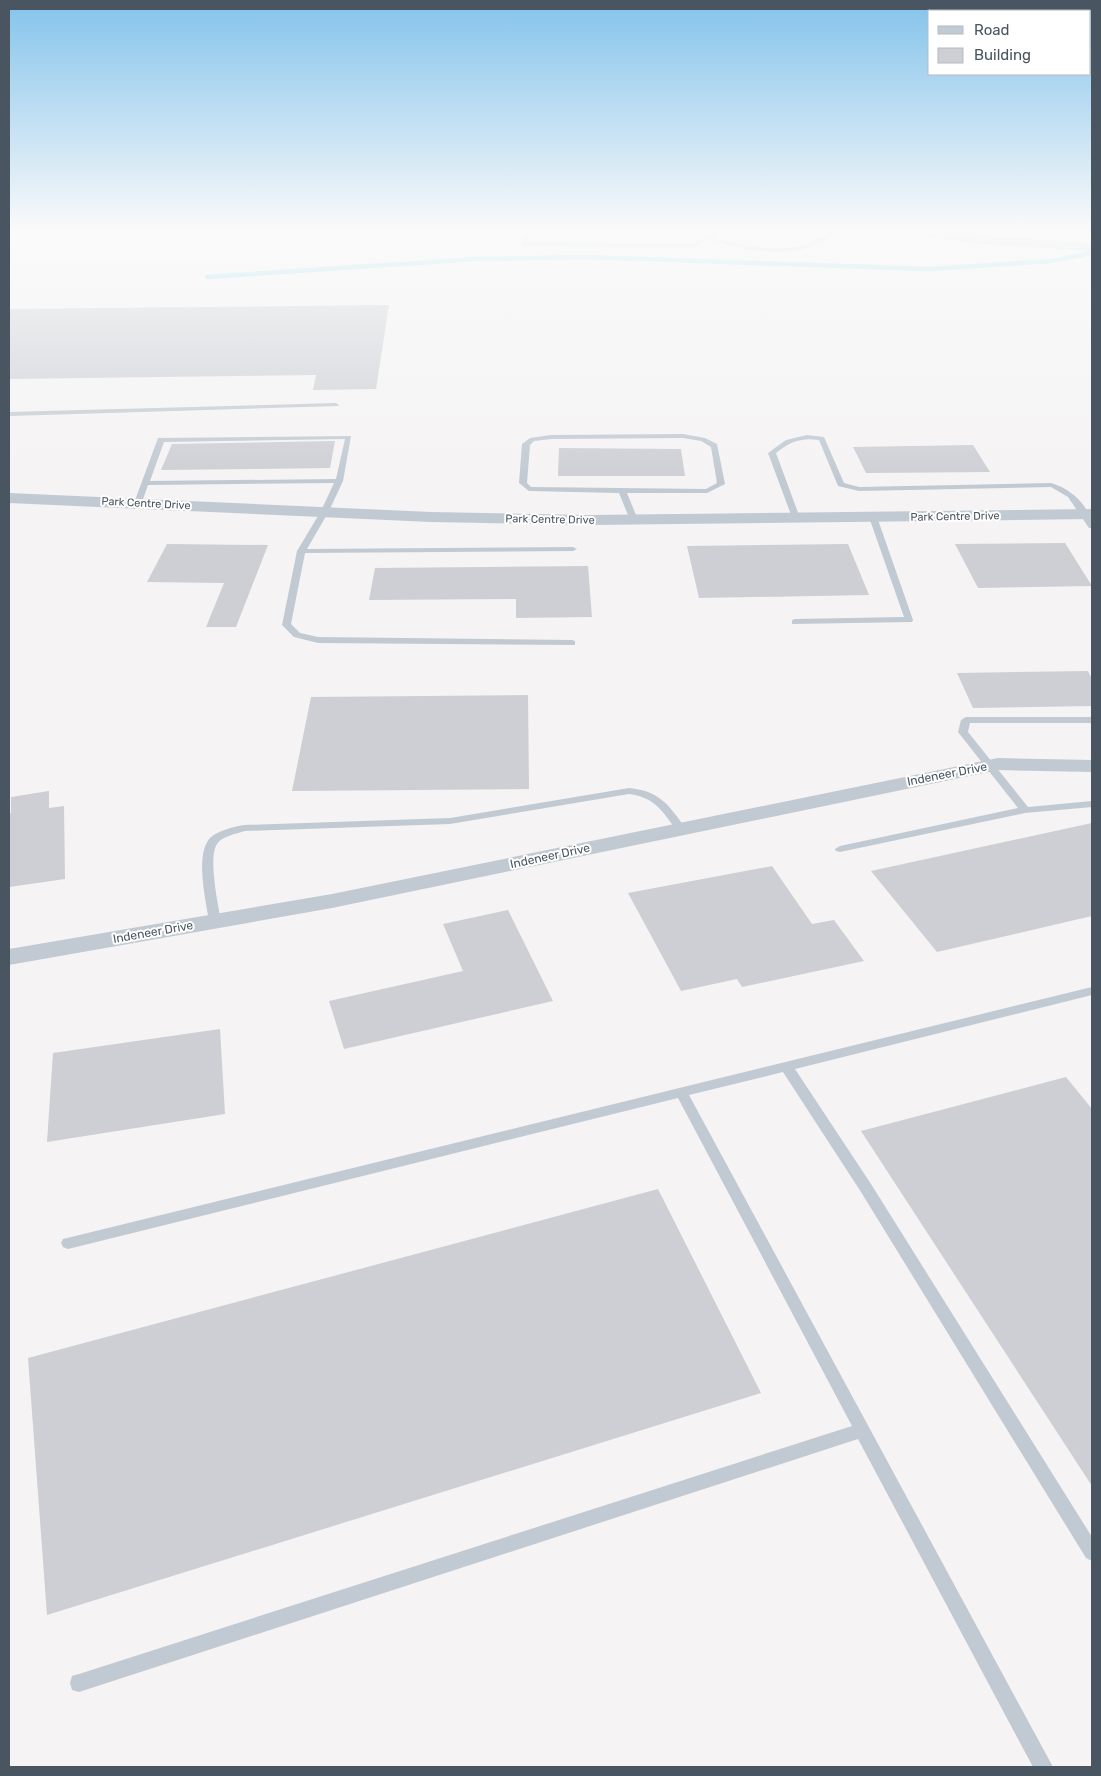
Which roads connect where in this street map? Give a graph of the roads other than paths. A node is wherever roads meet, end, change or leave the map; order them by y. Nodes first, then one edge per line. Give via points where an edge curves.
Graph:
1 (336, 405) dead end
2 (9, 414) edge
3 (338, 481) junction
4 (145, 483) junction
5 (622, 491) junction
6 (9, 498) edge
7 (138, 503) junction
8 (325, 511) junction
9 (873, 517) junction
10 (796, 518) junction
11 (1090, 518) edge
12 (634, 520) junction
13 (573, 549) dead end
14 (301, 551) junction
15 (795, 622) dead end
16 (572, 643) dead end
17 (1092, 720) edge
18 (988, 766) junction
19 (1092, 766) edge
20 (1092, 804) edge
21 (1025, 810) junction
22 (681, 829) junction
23 (840, 849) dead end
24 (215, 921) junction
25 (9, 957) edge
26 (1092, 991) edge
27 (786, 1066) junction
28 (681, 1092) junction
29 (68, 1243) dead end
30 (862, 1430) junction
31 (1092, 1552) edge
32 (79, 1683) dead end
33 (1043, 1767) edge

1 - 2 lane
3 - 4 lane
3 - 4 lane via 349,437 161,440
3 - 8 lane
4 - 7 lane
5 - 5 lane via 707,491 721,484 714,446 703,439 683,436 551,437 532,439 526,444 523,483 529,489
5 - 12 lane
6 - 7 street, Park Centre Drive
7 - 8 street, Park Centre Drive
8 - 12 street, Park Centre Drive via 431,517
8 - 14 lane
9 - 10 street, Park Centre Drive
9 - 11 street, Park Centre Drive
9 - 15 lane via 909,620
10 - 11 lane via 772,454 797,436 814,436 822,438 841,484 847,487 1051,485 1065,490
10 - 12 street, Park Centre Drive
13 - 14 lane
14 - 16 lane via 286,625 297,635 318,640
17 - 18 lane via 966,720 963,732
18 - 19 street, Indeneer Drive
18 - 21 lane
18 - 22 street, Indeneer Drive
20 - 21 lane
21 - 23 lane
22 - 24 street, Indeneer Drive via 332,901
22 - 24 lane via 658,798 642,791 450,821 244,828 212,842 208,853
24 - 25 street, Indeneer Drive
26 - 27 lane
27 - 28 lane
27 - 31 lane via 866,1188
28 - 29 lane
28 - 30 lane
30 - 32 lane
30 - 33 lane

